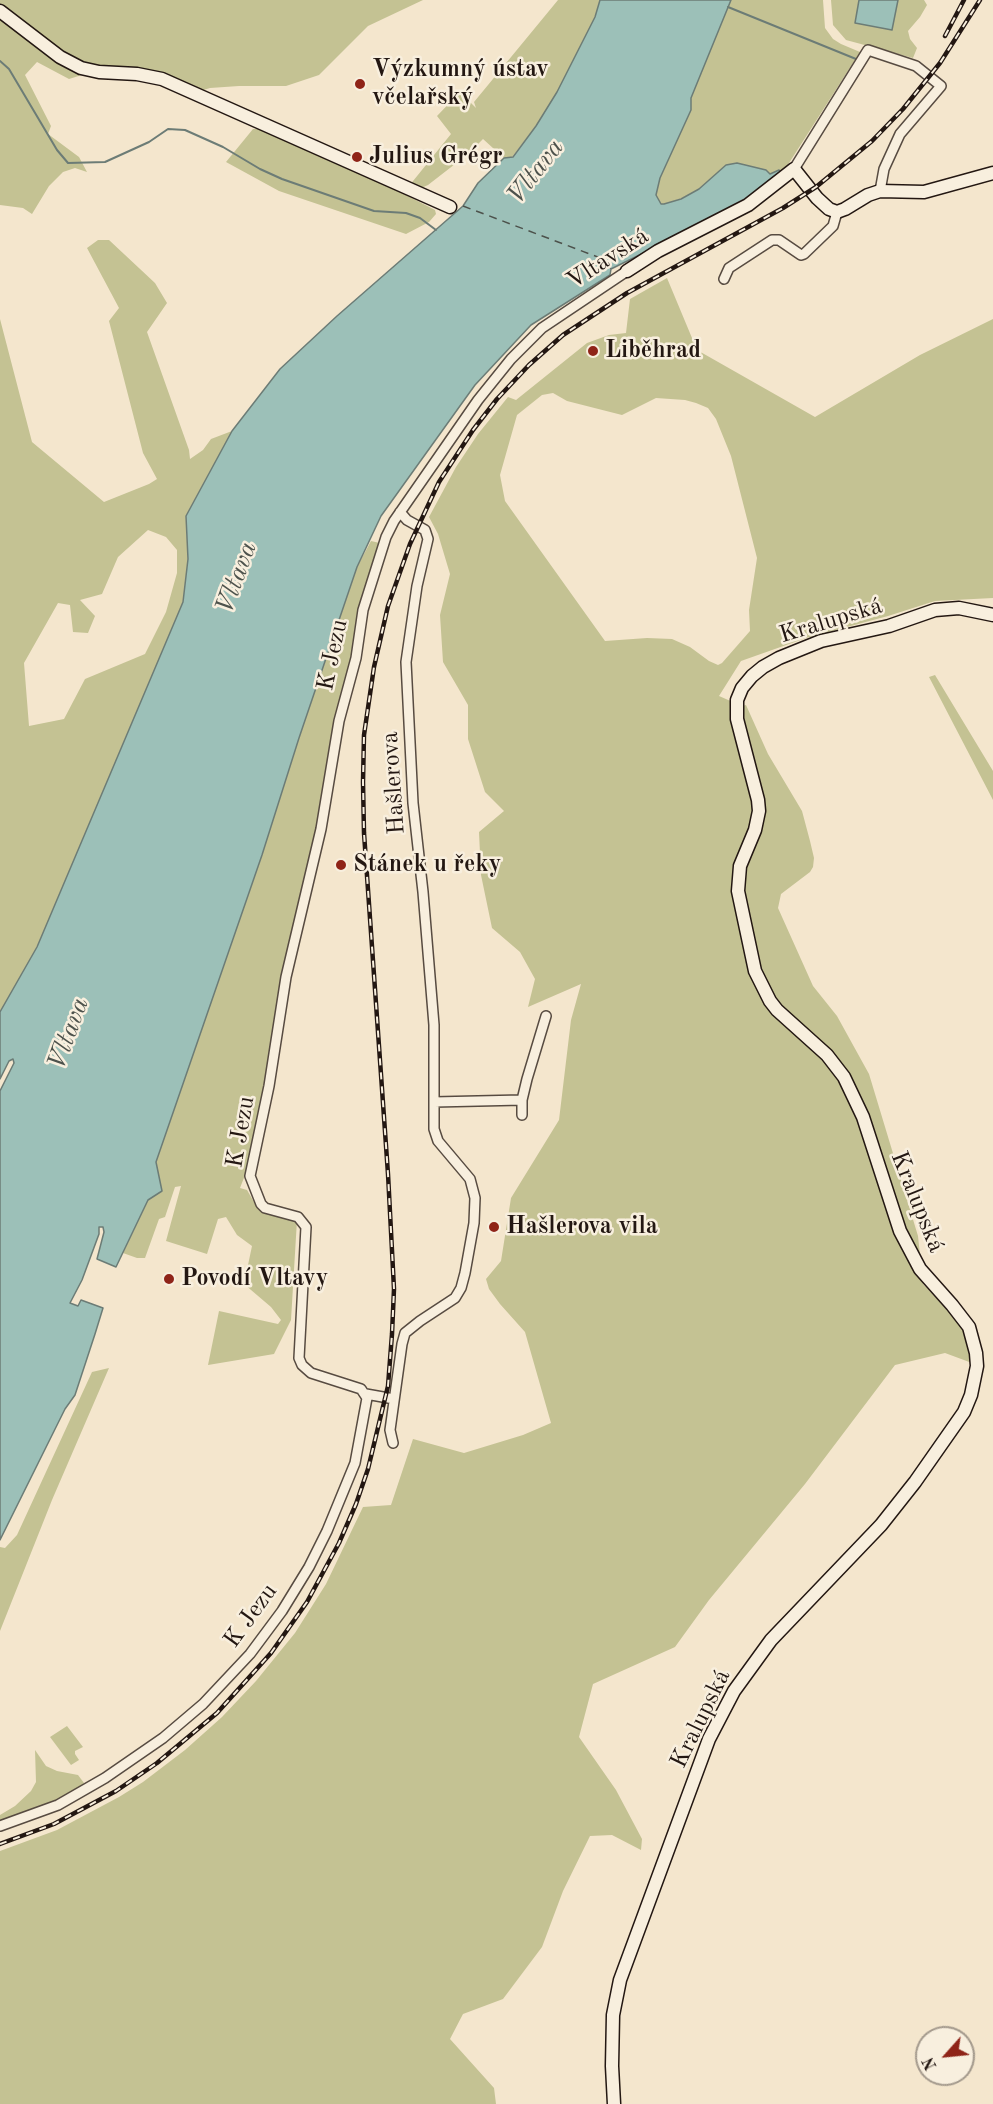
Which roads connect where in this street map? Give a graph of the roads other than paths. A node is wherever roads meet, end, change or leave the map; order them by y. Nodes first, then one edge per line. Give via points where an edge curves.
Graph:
1 (0, 11) edge
2 (794, 169) junction
3 (993, 173) edge
4 (880, 191) junction
5 (450, 207) dead end
6 (837, 212) junction
7 (627, 271) joint
8 (724, 279) dead end
9 (400, 512) junction
10 (363, 609) joint
11 (993, 615) edge
12 (546, 1016) dead end
13 (522, 1100) junction
14 (434, 1102) junction
15 (522, 1115) dead end
16 (366, 1394) junction
17 (394, 1399) junction
18 (393, 1443) dead end
19 (0, 1826) edge
20 (614, 2104) edge

1 - 5 street via 60,57 81,68 162,79
2 - 4 street via 868,50 916,66 941,86 900,134 884,169
2 - 6 street via 817,198
2 - 7 street, Vltavská via 748,205
3 - 4 street via 924,192
4 - 6 street
6 - 8 street via 833,226 804,254 772,240 729,268
7 - 9 street, Vltavská via 542,328 511,359 457,428
9 - 10 street, Vltavská via 386,537
9 - 14 street, Hašlerova via 425,530 428,539 406,662 413,803 434,1024
10 - 16 street, K Jezu via 321,829 286,977 250,1176 265,1208 298,1217 306,1227 299,1358 302,1365 311,1373
11 - 20 street, Kralupská via 959,608 935,610 890,626 821,641 763,667 742,688 737,700 737,719 759,811 740,866 738,891 755,971 777,1010 827,1055 848,1083 900,1231 920,1269 969,1327 977,1366 964,1412 915,1482 881,1524 771,1640 734,1691 710,1739 620,1980 613,2015
12 - 13 street
13 - 14 street
13 - 15 street
14 - 17 street, Hašlerova via 438,1141 470,1179 475,1198 474,1222 465,1273 455,1298 405,1333
16 - 17 street
16 - 19 street, K Jezu via 368,1404 355,1463 327,1531 282,1611 250,1654 203,1704 135,1758 58,1805
17 - 18 street, Hašlerova via 390,1430

